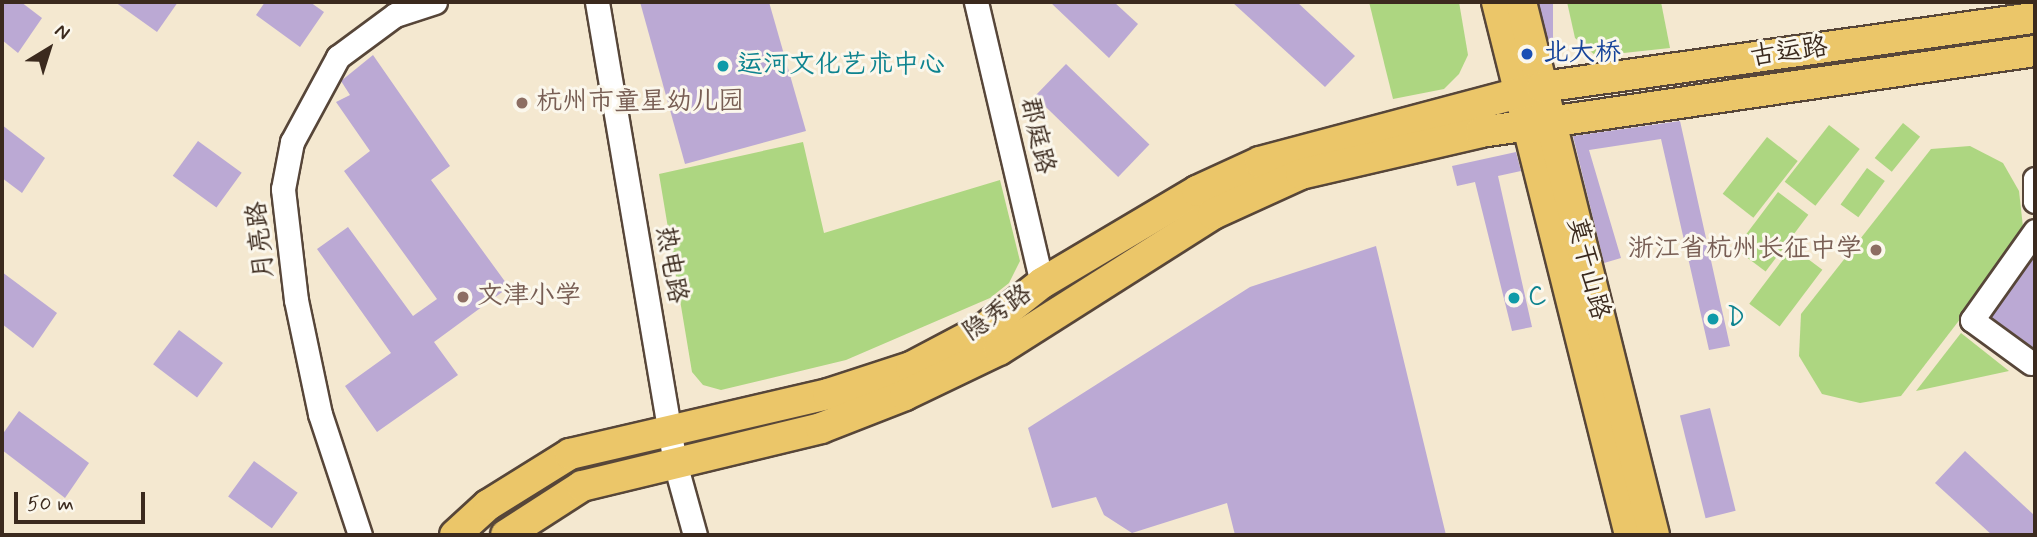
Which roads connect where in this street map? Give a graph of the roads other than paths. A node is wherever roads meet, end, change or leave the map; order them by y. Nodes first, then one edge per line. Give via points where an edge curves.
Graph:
1 (435, 2) edge
2 (597, 2) edge
3 (976, 2) edge
4 (1497, 2) edge
5 (1521, 2) edge
6 (2035, 18) edge
7 (2035, 51) edge
8 (1531, 89) junction
9 (1539, 124) junction
10 (2035, 179) edge
11 (2035, 201) edge
12 (2035, 232) edge
13 (1042, 282) junction
14 (2031, 363) dead end
15 (670, 429) junction
16 (675, 463) junction
17 (360, 535) edge
18 (455, 535) edge
19 (506, 535) edge
20 (695, 535) edge
21 (1630, 535) edge
22 (1654, 535) edge

1 - 17 street, 月亮路 via 395,15 338,57 292,142 283,189 296,300 320,414
2 - 15 street, 热电路
3 - 13 street, 郡庭路
4 - 8 main road, 莫干山路
5 - 8 main road, 莫干山路
6 - 8 main road, 古运路
7 - 9 main road, 古运路
8 - 9 main road, 莫干山路
8 - 13 main road, 隐秀路 via 1260,162 1197,191
9 - 16 main road, 隐秀路 via 1301,174 1213,214 999,350 905,395 821,428
9 - 21 main road, 莫干山路
9 - 22 main road, 莫干山路
10 - 11 street
12 - 14 street via 1972,320
13 - 15 main road, 隐秀路 via 985,328 911,367 828,394
15 - 16 street, 热电路
15 - 18 main road, 隐秀路 via 570,454 488,505
16 - 19 main road, 隐秀路 via 582,486
16 - 20 street, 热电路

